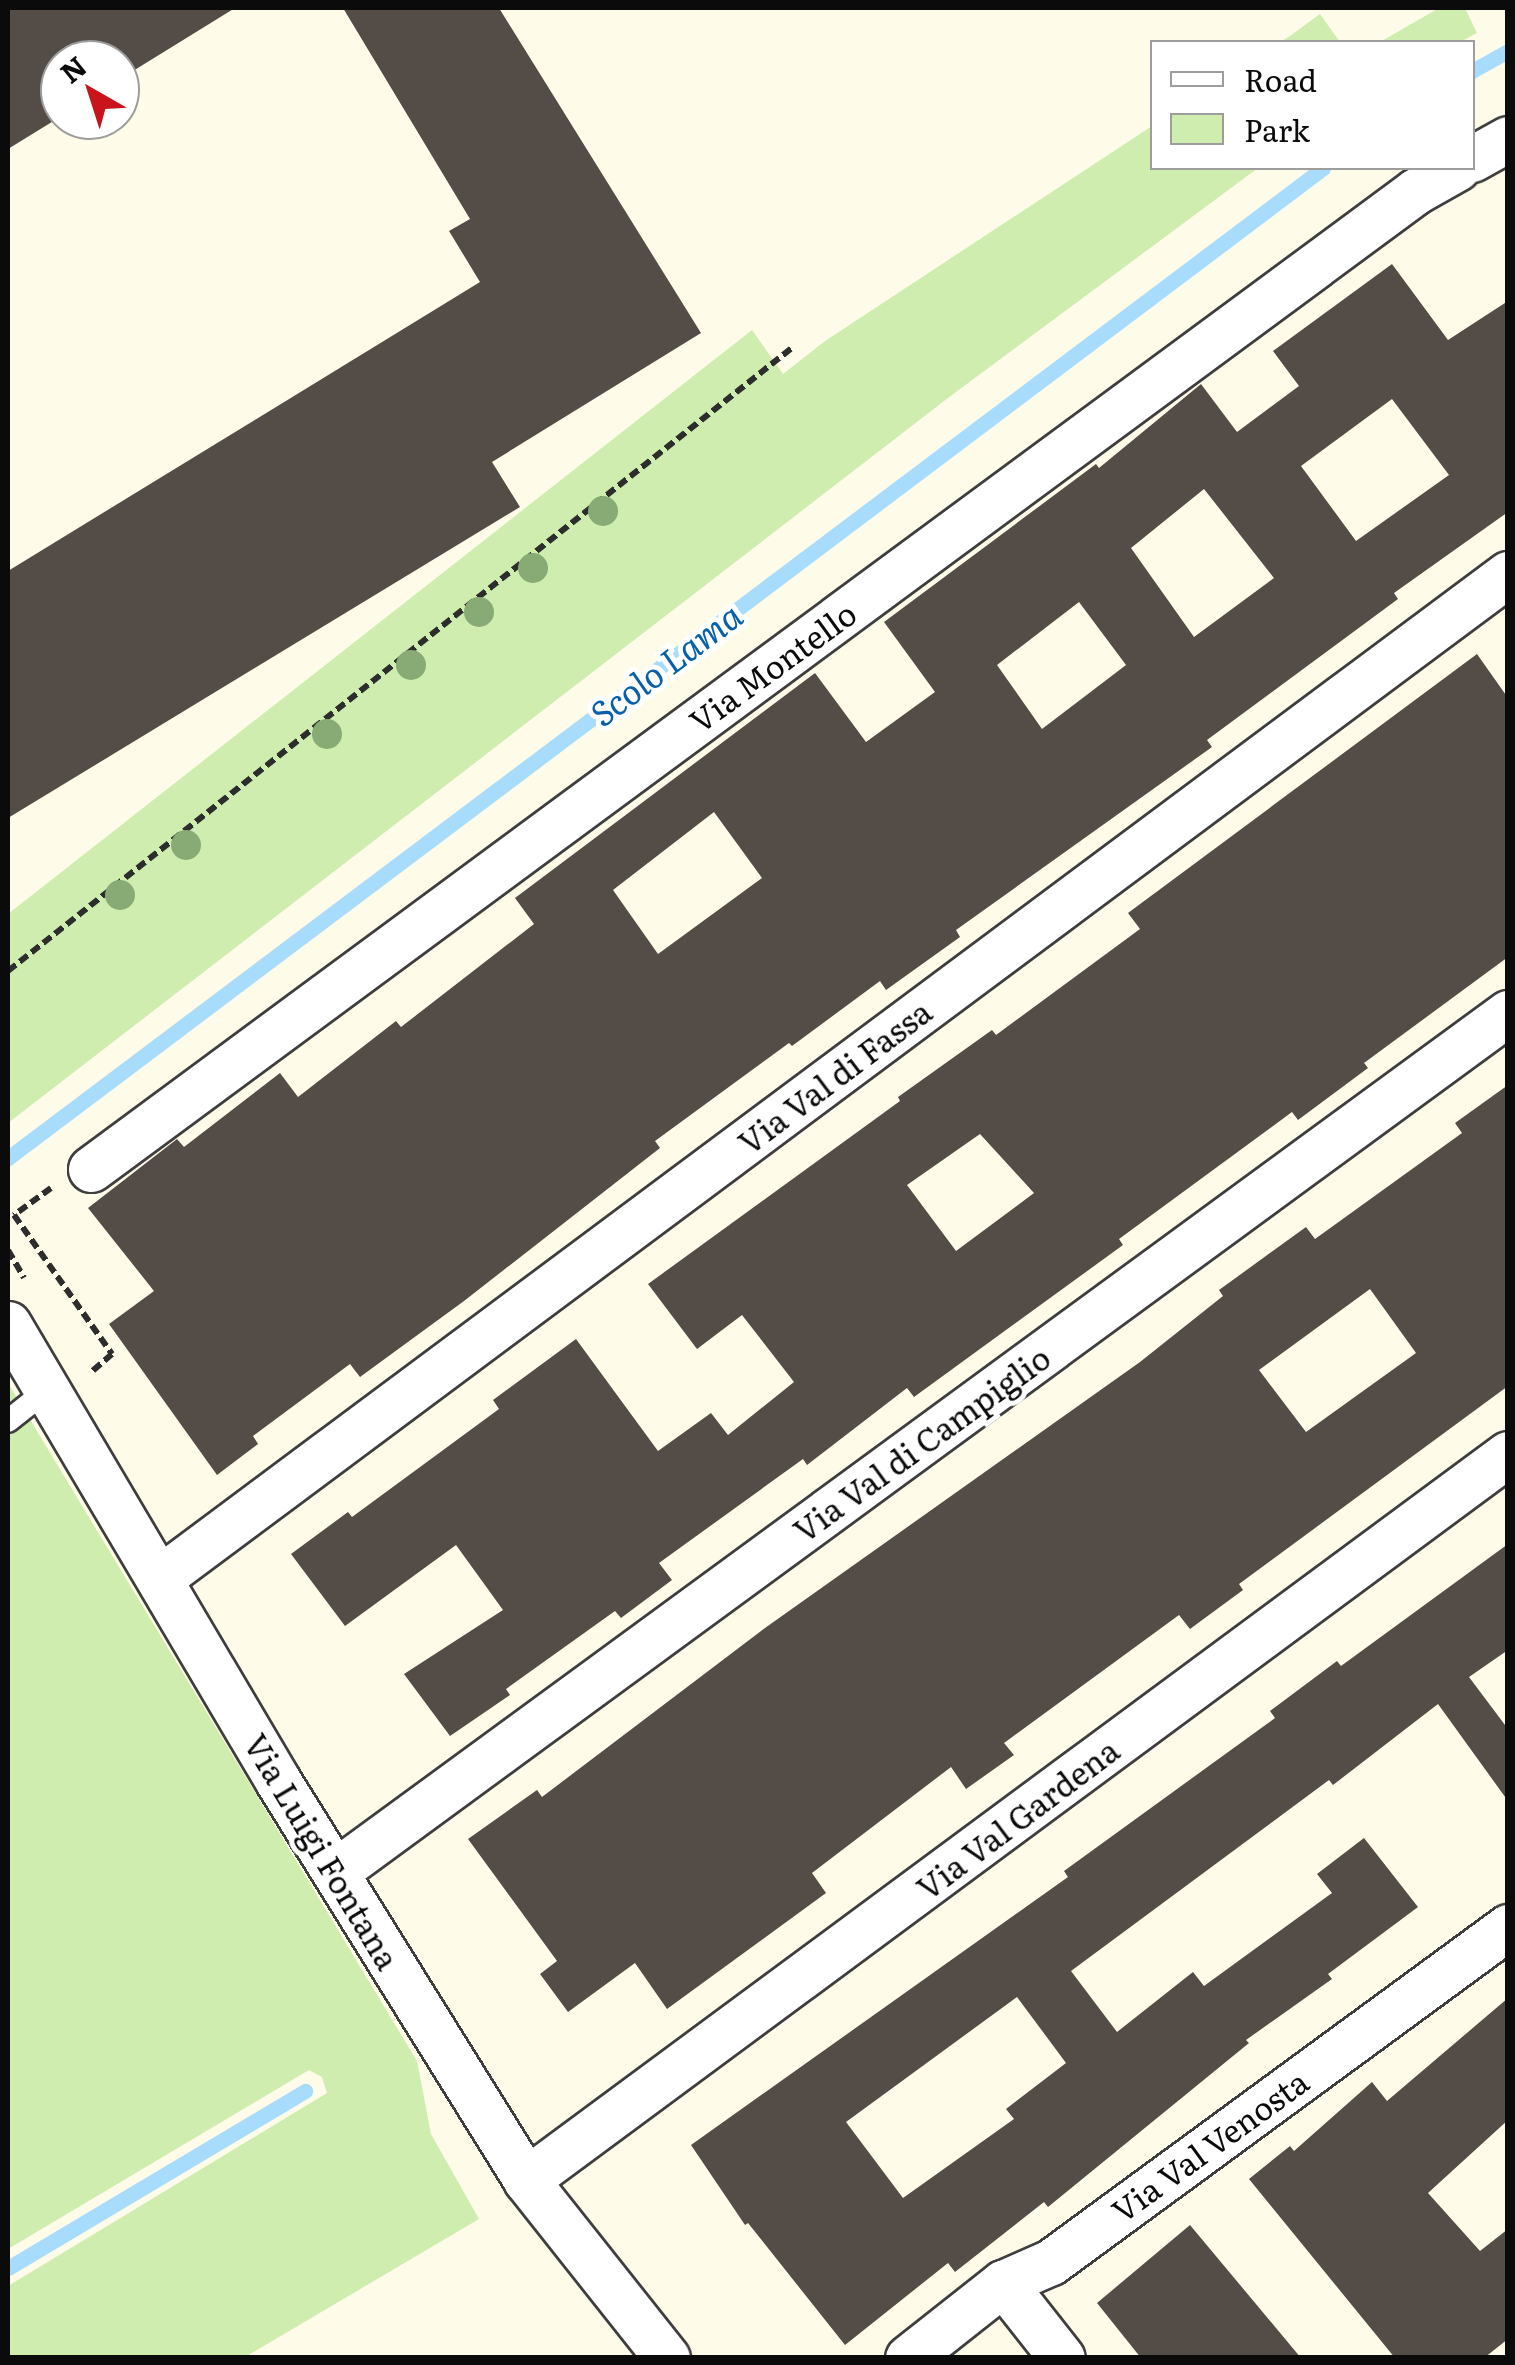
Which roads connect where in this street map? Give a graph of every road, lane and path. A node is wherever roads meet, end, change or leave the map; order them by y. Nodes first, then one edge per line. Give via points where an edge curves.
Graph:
1 (1508, 139) edge
2 (1475, 157) edge
3 (1453, 170) edge
4 (794, 347) dead end
5 (1500, 594) edge
6 (8, 971) edge
7 (1508, 1013) edge
8 (90, 1170) dead end
9 (14, 1214) dead end
10 (8, 1324) edge
11 (66, 1384) junction
12 (8, 1420) edge
13 (1508, 1454) edge
14 (160, 1578) junction
15 (334, 1872) junction
16 (1508, 1927) edge
17 (526, 2180) junction
18 (1003, 2283) junction
19 (667, 2358) edge
20 (908, 2358) edge
21 (1062, 2358) edge

1 - 2 street
3 - 8 street, Via Montello via 1416,191
4 - 6 path
5 - 14 street, Via Val di Fassa
7 - 15 street, Via Val di Campiglio
9 - 11 path via 112,1354
10 - 11 street, Via Luigi Fontana
11 - 12 lane
11 - 14 street, Via Luigi Fontana
13 - 17 street, Via Val Gardena
14 - 15 street, Via Luigi Fontana
15 - 17 street, Via Luigi Fontana
16 - 18 street, Via Val Venosta via 1051,2262
17 - 19 street, Via Luigi Fontana
18 - 20 street, Via Val Venosta
18 - 21 street

